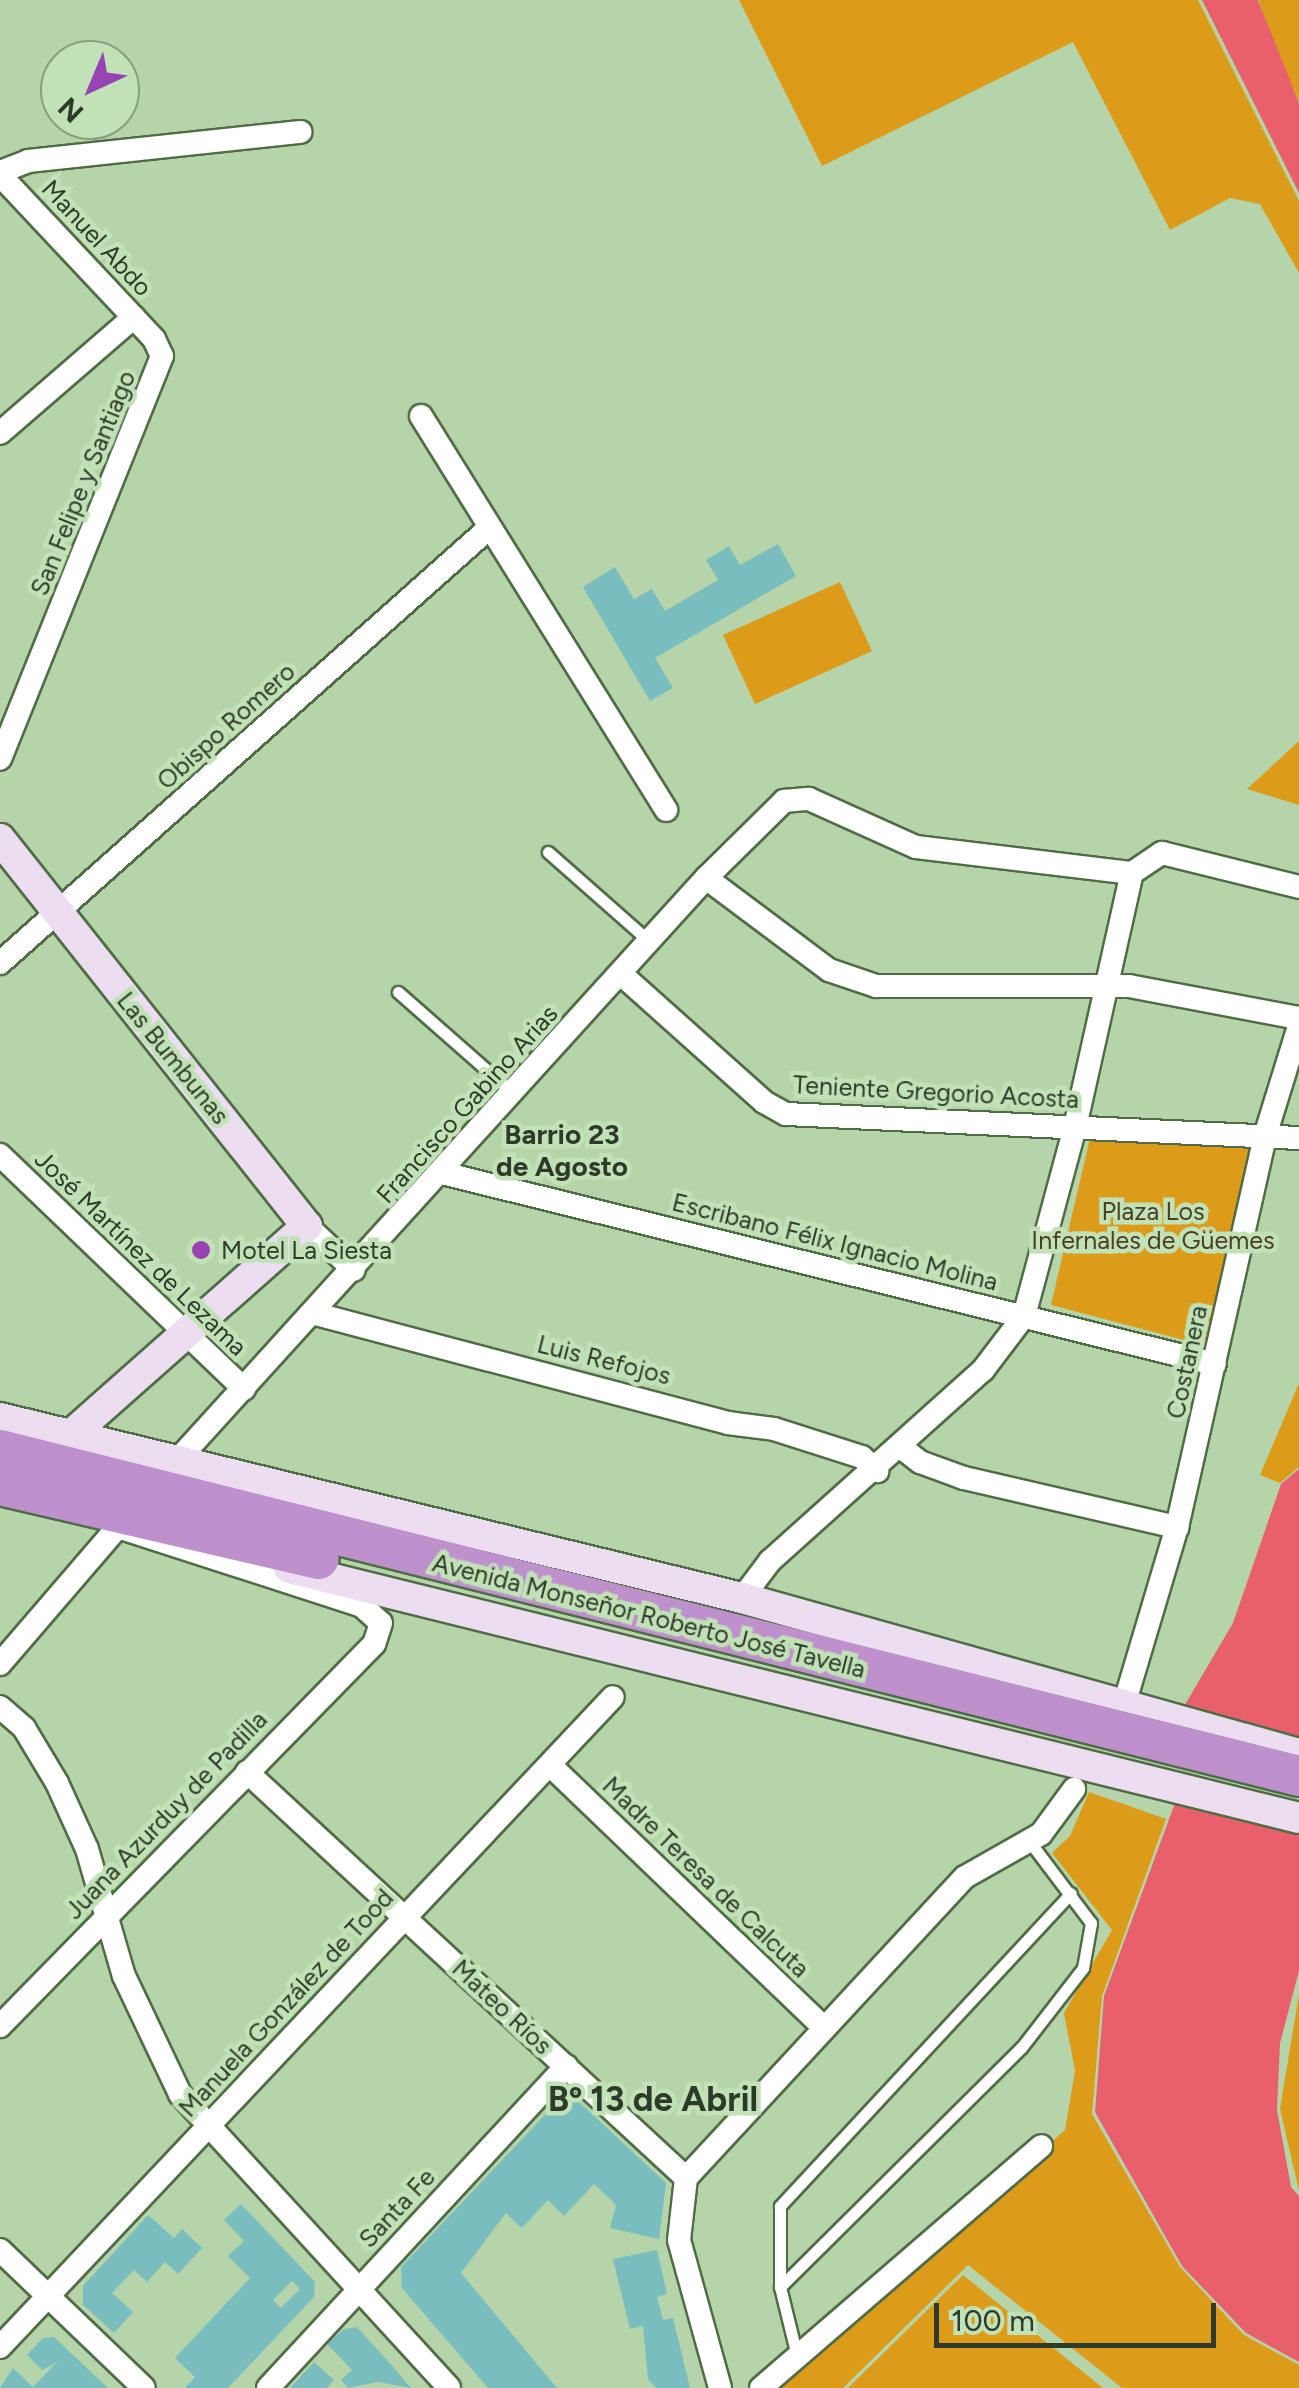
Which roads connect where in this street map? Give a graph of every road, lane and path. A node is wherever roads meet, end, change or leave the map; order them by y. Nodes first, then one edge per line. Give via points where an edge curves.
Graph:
1 (300, 132) dead end
2 (0, 174) edge
3 (134, 317) junction
4 (154, 339) joint
5 (421, 416) dead end
6 (0, 433) edge
7 (488, 529) junction
8 (0, 759) edge
9 (666, 810) dead end
10 (0, 839) edge
11 (548, 852) dead end
12 (1132, 873) junction
13 (706, 878) junction
14 (1299, 887) edge
15 (57, 912) junction
16 (650, 942) junction
17 (0, 963) edge
18 (621, 974) junction
19 (1105, 986) junction
20 (398, 992) dead end
21 (1299, 1018) edge
22 (1299, 1026) edge
23 (514, 1094) junction
24 (1075, 1127) junction
25 (1265, 1136) junction
26 (1299, 1138) edge
27 (0, 1156) edge
28 (442, 1173) junction
29 (307, 1226) junction
30 (354, 1270) junction
31 (312, 1314) junction
32 (1024, 1316) junction
33 (188, 1334) junction
34 (1215, 1364) junction
35 (244, 1390) junction
36 (0, 1418) edge
37 (73, 1434) junction
38 (902, 1448) junction
39 (0, 1450) edge
40 (174, 1464) junction
41 (876, 1472) junction
42 (14, 1483) edge
43 (118, 1527) junction
44 (1177, 1527) junction
45 (742, 1598) junction
46 (0, 1664) edge
47 (613, 1697) dead end
48 (0, 1706) edge
49 (1123, 1742) junction
50 (1299, 1754) edge
51 (550, 1765) junction
52 (246, 1772) junction
53 (1299, 1776) edge
54 (1074, 1789) dead end
55 (1299, 1798) edge
56 (1299, 1818) edge
57 (1030, 1842) junction
58 (1071, 1893) junction
59 (106, 1916) junction
60 (405, 1917) junction
61 (0, 2026) edge
62 (824, 2028) junction
63 (566, 2066) junction
64 (208, 2125) junction
65 (1041, 2146) dead end
66 (686, 2178) junction
67 (0, 2250) edge
68 (780, 2287) junction
69 (360, 2288) junction
70 (48, 2296) junction
71 (0, 2347) edge
72 (797, 2356) junction
73 (144, 2388) edge
74 (268, 2388) edge
75 (449, 2388) edge
76 (720, 2388) edge
77 (761, 2388) edge

1 - 2 street via 28,161
2 - 3 street, Manuel Abdo
3 - 4 street, Manuel Abdo
3 - 6 street
4 - 8 street, San Felipe y Santiago via 161,366
5 - 7 street
7 - 9 street
7 - 15 street, Obispo Romero
10 - 15 street, Las Bumbunas
11 - 16 lane
12 - 13 street, Francisco Gabino Arias via 902,844 809,799 775,807
12 - 14 street via 1162,853
12 - 19 street
13 - 16 street, Francisco Gabino Arias
13 - 19 street via 829,970 876,986
15 - 17 street, Obispo Romero
15 - 29 street, Las Bumbunas
16 - 18 street, Francisco Gabino Arias
18 - 23 street, Francisco Gabino Arias
18 - 24 street, Teniente Gregorio Acosta via 764,1102 786,1114
19 - 21 street
19 - 24 street
20 - 23 lane
22 - 25 street, Costanera
23 - 28 street, Francisco Gabino Arias
24 - 25 street, Teniente Gregorio Acosta
24 - 32 street
25 - 26 street, Teniente Gregorio Acosta
25 - 34 street, Costanera
27 - 33 street, José Martínez de Lezama
28 - 30 street, Francisco Gabino Arias
28 - 32 street, Escribano Félix Ignacio Molina
29 - 30 street, Las Bumbunas
29 - 33 street
30 - 31 street, Francisco Gabino Arias
31 - 35 street, Francisco Gabino Arias
31 - 41 street, Luis Refojos via 728,1423 774,1428 862,1457
32 - 34 street, Escribano Félix Ignacio Molina
32 - 38 street via 984,1370
33 - 35 street, José Martínez de Lezama
33 - 37 street
34 - 44 street, Costanera
35 - 40 street, Francisco Gabino Arias
36 - 37 street
37 - 40 street
37 - 42 street
38 - 41 street
38 - 44 street via 964,1478
39 - 42 highway, Avenida Monseñor Roberto José Tavella
40 - 45 street
41 - 45 street via 770,1561
42 - 43 street
42 - 49 highway, Avenida Monseñor Roberto José Tavella
43 - 46 street
43 - 49 street
43 - 52 street, Juana Azurduy de Padilla via 362,1606 381,1623 374,1644
44 - 49 street, Costanera
45 - 49 street
47 - 51 street, Manuela González de Tood
48 - 59 street via 24,1728 57,1783 87,1849
49 - 50 street
49 - 53 highway, Avenida Monseñor Roberto José Tavella
49 - 55 highway, Avenida Monseñor Roberto José Tavella
49 - 56 street
51 - 60 street, Manuela González de Tood
51 - 62 street, Madre Teresa de Calcuta
52 - 59 street, Juana Azurduy de Padilla
52 - 60 street, Mateo Ríos
54 - 57 street via 1058,1820
57 - 58 lane
57 - 62 street via 965,1877
58 - 68 lane via 780,2206
58 - 68 lane via 1091,1922 1083,1968 1021,2048
59 - 61 street, Juana Azurduy de Padilla
59 - 64 street via 148,2037 180,2094
60 - 63 street, Mateo Ríos
60 - 64 street, Manuela González de Tood
62 - 66 street
63 - 66 street, Mateo Ríos
63 - 69 street, Santa Fe
64 - 69 street
64 - 70 street, Manuela González de Tood
65 - 72 street
66 - 76 street via 679,2240
67 - 70 street
68 - 72 lane
69 - 74 street, Santa Fe
69 - 75 street
70 - 71 street, Manuela González de Tood
70 - 73 street
72 - 77 street

